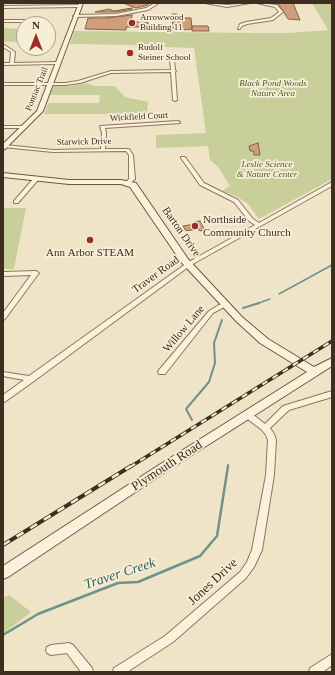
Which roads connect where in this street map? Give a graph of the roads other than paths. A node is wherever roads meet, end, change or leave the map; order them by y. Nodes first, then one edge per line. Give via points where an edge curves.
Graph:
1 (158, 3) edge
2 (207, 3) edge
3 (248, 3) edge
4 (259, 3) edge
5 (80, 5) edge
6 (38, 6) junction
7 (3, 7) edge
8 (33, 16) edge
9 (75, 16) junction
10 (16, 20) edge
11 (3, 21) edge
12 (239, 28) dead end
13 (10, 41) dead end
14 (3, 44) edge
15 (172, 60) dead end
16 (12, 63) junction
17 (3, 64) edge
18 (57, 64) junction
19 (174, 71) junction
20 (3, 84) edge
21 (50, 84) junction
22 (176, 100) dead end
23 (178, 122) dead end
24 (96, 125) dead end
25 (3, 126) edge
26 (25, 127) junction
27 (102, 127) junction
28 (4, 147) edge
29 (103, 150) junction
30 (183, 158) dead end
31 (3, 175) edge
32 (36, 179) junction
33 (128, 183) junction
34 (332, 184) edge
35 (16, 202) dead end
36 (259, 225) junction
37 (188, 264) junction
38 (3, 274) edge
39 (226, 304) junction
40 (3, 318) edge
41 (332, 361) edge
42 (162, 372) dead end
43 (314, 372) junction
44 (3, 374) edge
45 (31, 379) junction
46 (332, 394) edge
47 (3, 399) edge
48 (248, 415) junction
49 (266, 428) junction
50 (3, 573) edge
51 (50, 650) dead end
52 (332, 659) edge
53 (88, 672) edge
54 (118, 672) edge
55 (314, 672) edge

1 - 9 street via 147,9 116,15
2 - 3 street via 227,6
4 - 12 street via 276,6 281,12 272,19 246,23
5 - 6 street
5 - 9 main road, Pontiac Trail
6 - 7 street
6 - 8 street
9 - 18 main road, Pontiac Trail
10 - 11 street
13 - 14 street
14 - 16 street via 13,52
15 - 19 street
16 - 17 street
16 - 18 street
18 - 21 main road, Pontiac Trail
19 - 21 street via 111,72 79,82
19 - 22 street
20 - 21 street
21 - 26 main road, Pontiac Trail via 38,114
23 - 27 street, Wickfield Court
24 - 27 street, Wickfield Court
25 - 26 street
26 - 28 main road, Pontiac Trail
27 - 29 street, Wickfield Court
28 - 29 street, Starwick Drive via 53,151
29 - 33 street, Starwick Drive via 124,150 130,153 132,179
30 - 36 street via 202,184 236,201 251,220
31 - 32 main road
32 - 33 main road
32 - 35 street
33 - 37 main road, Barton Drive via 137,189
34 - 36 street, Traver Road
36 - 37 street, Traver Road
37 - 39 main road, Barton Drive
37 - 45 street, Traver Road
38 - 40 street via 36,273
39 - 42 street, Willow Lane via 211,312
39 - 43 main road, Barton Drive via 264,341
41 - 43 main road, Plymouth Road
43 - 48 main road, Plymouth Road
44 - 45 street
45 - 47 street, Traver Road
46 - 49 street via 286,408
48 - 49 street
48 - 50 main road, Plymouth Road
49 - 54 street, Jones Drive via 272,440 270,475 257,550 251,564 243,575 169,639
51 - 53 street via 70,648
52 - 55 street

